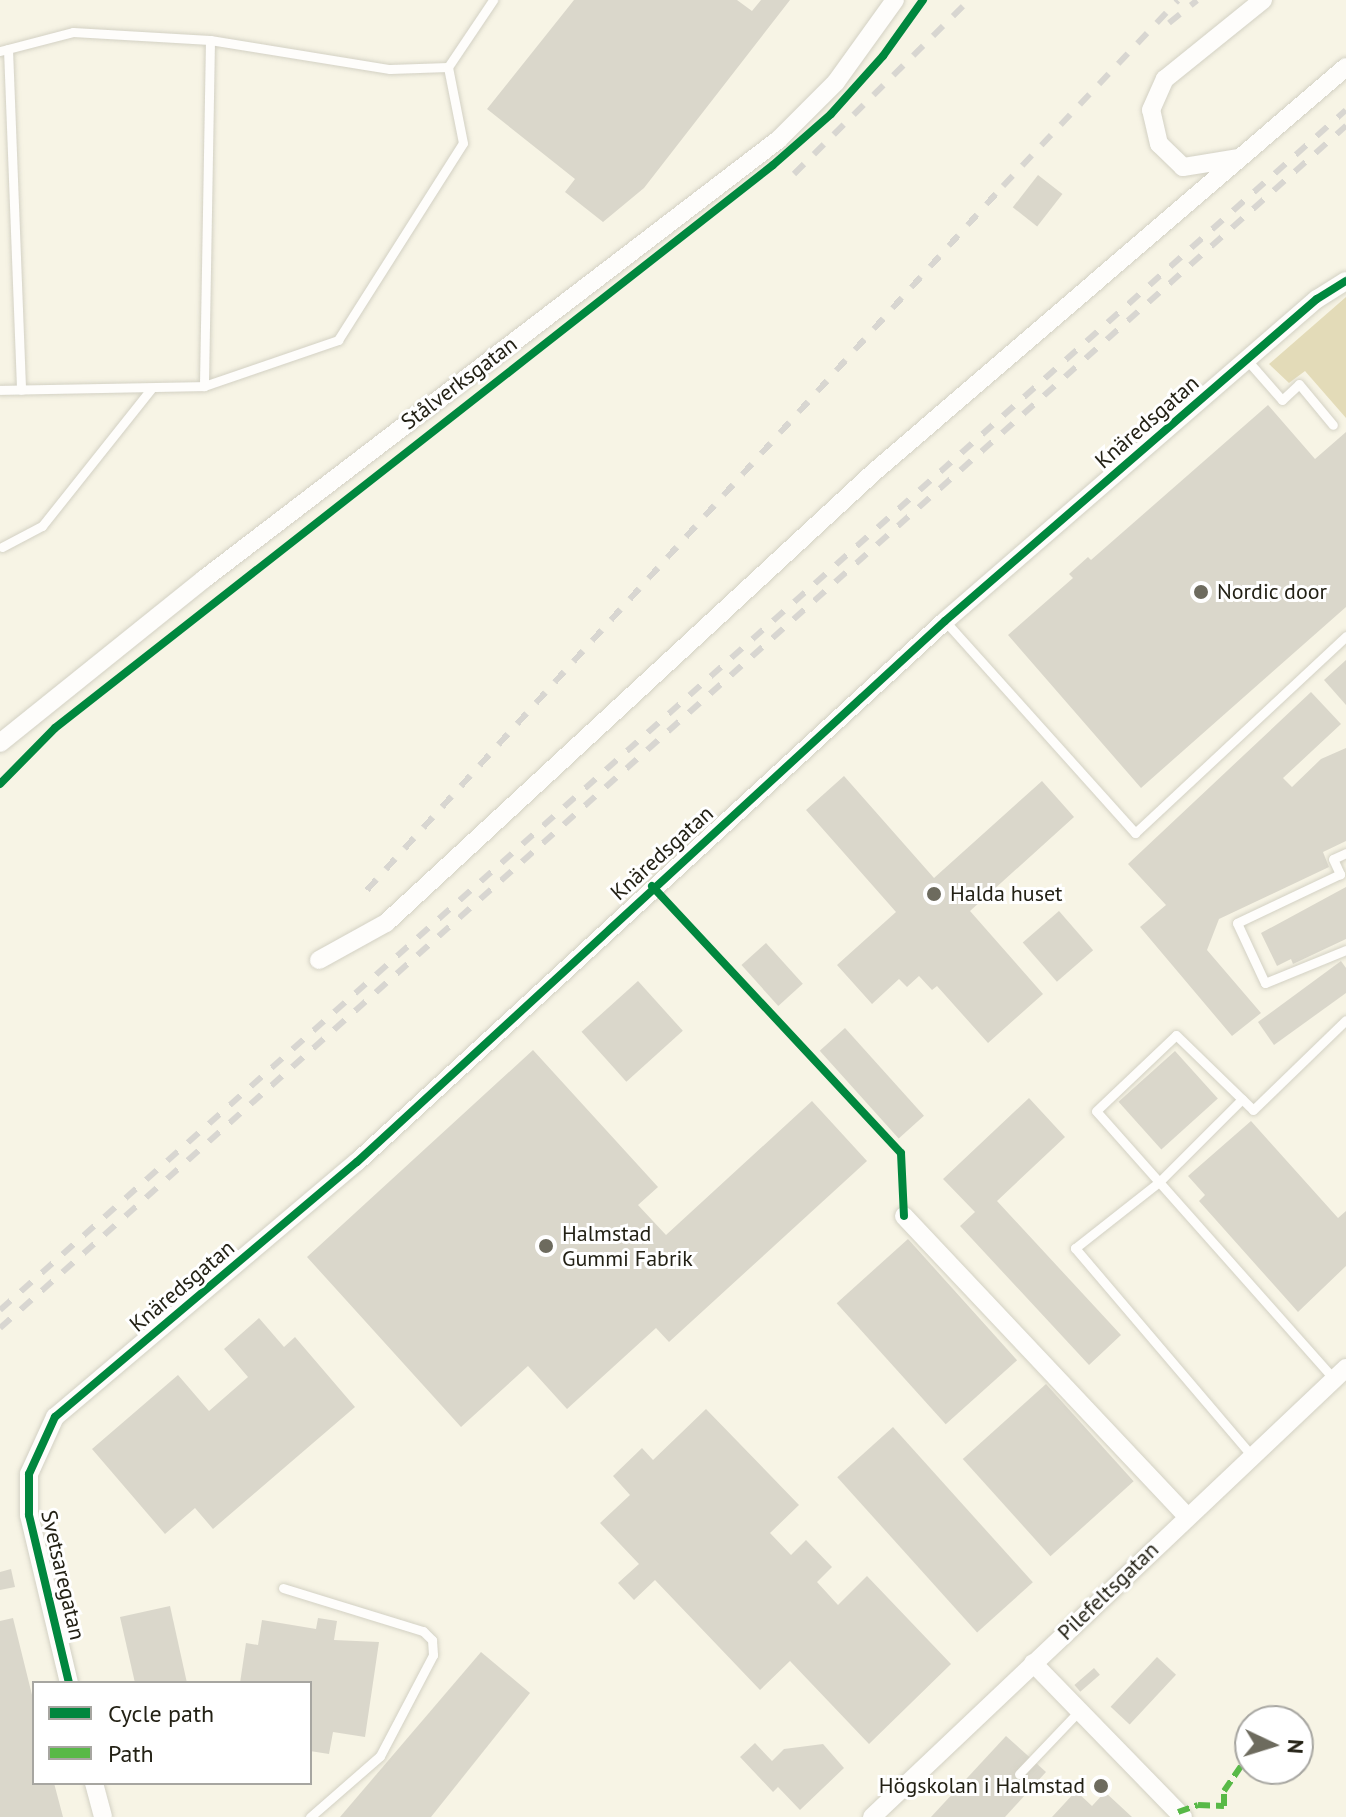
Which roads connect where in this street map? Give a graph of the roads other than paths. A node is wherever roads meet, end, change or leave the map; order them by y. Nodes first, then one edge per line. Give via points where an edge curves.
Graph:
1 (493, 0) edge
2 (895, 0) edge
3 (1263, 0) edge
4 (210, 40) junction
5 (4, 50) edge
6 (448, 67) junction
7 (1346, 67) edge
8 (1240, 158) junction
9 (1346, 281) edge
10 (1247, 360) junction
11 (204, 386) junction
12 (151, 389) junction
13 (0, 390) edge
14 (21, 390) junction
15 (1333, 425) dead end
16 (0, 534) edge
17 (1, 548) edge
18 (945, 621) junction
19 (1346, 636) edge
20 (0, 743) edge
21 (1346, 853) edge
22 (1346, 950) edge
23 (319, 960) dead end
24 (1346, 1020) edge
25 (1242, 1099) junction
26 (1159, 1182) junction
27 (904, 1216) dead end
28 (1340, 1374) edge
29 (1251, 1455) junction
30 (29, 1474) joint
31 (1186, 1515) junction
32 (283, 1588) dead end
33 (1033, 1663) junction
34 (69, 1681) edge
35 (1079, 1711) junction
36 (1019, 1774) dead end
37 (95, 1785) edge
38 (103, 1817) edge
39 (310, 1817) edge
40 (872, 1817) edge
41 (1183, 1817) edge

1 - 6 lane
2 - 20 street, Stålverksgatan via 836,82 778,140 204,579
3 - 8 street via 1165,79 1151,110 1159,144 1183,167
4 - 5 lane via 73,32
4 - 6 lane via 390,69
4 - 11 lane
5 - 14 lane
6 - 11 lane via 463,143 338,340
7 - 8 street
8 - 23 street via 874,472 386,923
9 - 10 street, Knäredsgatan
10 - 15 lane via 1282,400 1299,384
10 - 18 street, Knäredsgatan
11 - 12 lane
12 - 14 lane
12 - 17 lane via 42,526
13 - 14 lane
16 - 17 lane
18 - 19 lane via 1135,833
18 - 30 street, Knäredsgatan via 357,1162 55,1417
21 - 22 lane via 1333,859 1340,874 1237,923 1265,983
24 - 25 lane via 1253,1110
25 - 26 lane
25 - 26 lane via 1176,1035 1096,1111
26 - 28 lane
26 - 29 lane via 1075,1248
27 - 31 street
28 - 29 street, Pilefeltsgatan
29 - 31 street, Pilefeltsgatan
30 - 34 street, Svetsaregatan via 29,1515
31 - 33 street, Pilefeltsgatan
32 - 39 lane via 423,1631 432,1640 433,1655 380,1756
33 - 35 street
33 - 40 street, Pilefeltsgatan
35 - 36 lane
35 - 41 street
37 - 38 street

